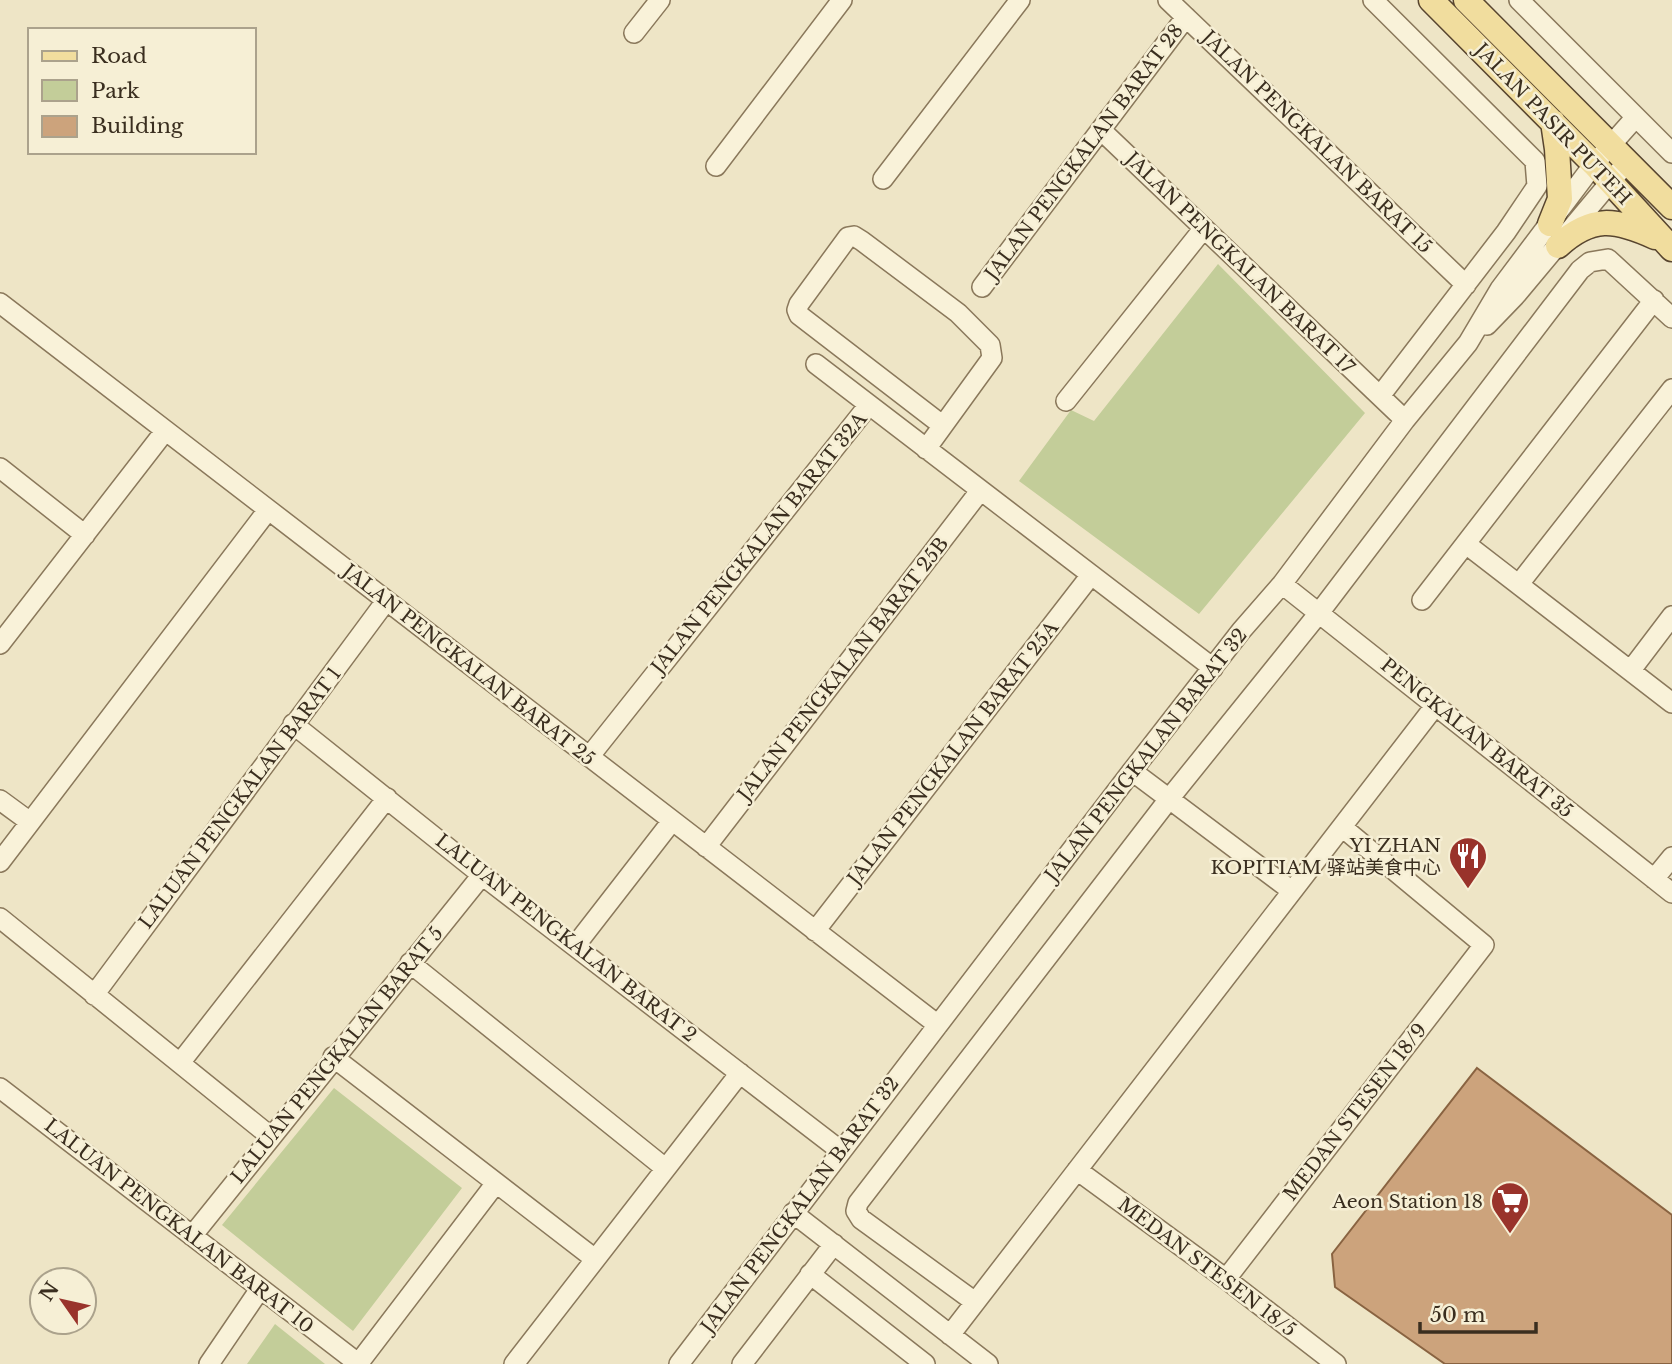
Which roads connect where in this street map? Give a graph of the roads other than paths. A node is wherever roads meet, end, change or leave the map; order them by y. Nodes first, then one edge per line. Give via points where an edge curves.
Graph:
1 (660, 0) edge
2 (842, 0) edge
3 (1020, 0) edge
4 (1168, 0) edge
5 (1373, 0) edge
6 (1432, 0) edge
7 (1466, 0) edge
8 (1519, 0) edge
9 (1186, 18) junction
10 (634, 33) dead end
11 (1635, 117) junction
12 (1553, 122) junction
13 (1101, 130) junction
14 (1619, 153) junction
15 (1672, 153) edge
16 (716, 166) dead end
17 (1602, 173) junction
18 (883, 179) dead end
19 (1672, 207) edge
20 (1204, 228) junction
21 (1554, 235) junction
22 (1669, 245) edge
23 (1466, 285) junction
24 (982, 287) dead end
25 (1654, 300) junction
26 (0, 303) edge
27 (1672, 318) edge
28 (816, 364) dead end
29 (1672, 389) edge
30 (1380, 396) junction
31 (1066, 401) dead end
32 (868, 406) junction
33 (1405, 420) junction
34 (942, 425) junction
35 (165, 432) junction
36 (926, 449) junction
37 (0, 468) edge
38 (980, 491) junction
39 (268, 510) junction
40 (85, 535) junction
41 (1466, 544) junction
42 (1091, 575) junction
43 (1282, 584) junction
44 (1519, 584) junction
45 (1422, 600) dead end
46 (386, 601) junction
47 (1319, 613) junction
48 (1672, 616) edge
49 (4, 632) edge
50 (1213, 668) junction
51 (1630, 670) junction
52 (1672, 703) edge
53 (1435, 706) junction
54 (293, 724) junction
55 (589, 757) junction
56 (1132, 771) junction
57 (387, 798) junction
58 (1169, 799) junction
59 (0, 800) edge
60 (672, 821) junction
61 (30, 822) junction
62 (1342, 828) junction
63 (706, 847) junction
64 (1672, 857) edge
65 (0, 862) edge
66 (482, 875) junction
67 (1654, 879) junction
68 (1292, 891) junction
69 (1672, 893) edge
70 (0, 918) edge
71 (815, 931) junction
72 (575, 946) junction
73 (410, 963) junction
74 (94, 995) junction
75 (938, 1025) junction
76 (333, 1057) junction
77 (180, 1063) junction
78 (740, 1073) junction
79 (0, 1088) edge
80 (270, 1136) junction
81 (841, 1151) junction
82 (664, 1168) junction
83 (1077, 1170) junction
84 (496, 1183) junction
85 (793, 1213) junction
86 (192, 1236) junction
87 (834, 1244) junction
88 (595, 1259) junction
89 (810, 1274) junction
90 (1226, 1279) junction
91 (260, 1289) junction
92 (975, 1303) junction
93 (950, 1335) junction
94 (919, 1362) edge
95 (1329, 1362) edge
96 (209, 1364) edge
97 (358, 1364) edge
98 (514, 1364) edge
99 (678, 1364) edge
100 (742, 1364) edge
101 (988, 1364) edge

1 - 10 street
2 - 16 street
3 - 18 street
4 - 9 street, JALAN PENGKALAN BARAT 15
5 - 23 street via 1535,161 1537,186
6 - 12 main road, JALAN PASIR PUTEH
7 - 14 main road, JALAN PASIR PUTEH
8 - 11 street
9 - 13 street, JALAN PENGKALAN BARAT 28
9 - 23 street, JALAN PENGKALAN BARAT 15
11 - 14 street, JALAN PENGKALAN BARAT 32
11 - 15 street
12 - 17 main road, JALAN PASIR PUTEH
12 - 21 main road via 1560,199
13 - 20 street, JALAN PENGKALAN BARAT 17
13 - 24 street, JALAN PENGKALAN BARAT 28
14 - 17 street, JALAN PENGKALAN BARAT 32
14 - 19 main road, JALAN PASIR PUTEH
17 - 21 street, JALAN PENGKALAN BARAT 32
17 - 22 main road, JALAN PASIR PUTEH
20 - 30 street, JALAN PENGKALAN BARAT 17
20 - 31 street
21 - 22 main road via 1599,222 1628,225
21 - 33 street, JALAN PENGKALAN BARAT 32 via 1500,289 1468,343
23 - 30 street
25 - 27 street
25 - 41 street
25 - 47 street via 1608,260 1590,262 1580,270
26 - 35 street, JALAN PENGKALAN BARAT 25
28 - 32 street
29 - 44 street
30 - 33 street, JALAN PENGKALAN BARAT 17
32 - 36 street, JALAN PENGKALAN BARAT 32A
32 - 55 street, JALAN PENGKALAN BARAT 32A
33 - 43 street, JALAN PENGKALAN BARAT 32
34 - 34 street via 799,315 799,304 848,237 862,241 958,313 990,345 992,358
34 - 36 street
35 - 39 street, JALAN PENGKALAN BARAT 25
35 - 40 street
36 - 38 street, JALAN PENGKALAN BARAT 32A
37 - 40 street
38 - 42 street, JALAN PENGKALAN BARAT 32A
38 - 63 street, JALAN PENGKALAN BARAT 25B
39 - 46 street, JALAN PENGKALAN BARAT 25
39 - 61 street
40 - 49 street
41 - 44 street
41 - 45 street
42 - 50 street, JALAN PENGKALAN BARAT 32A
42 - 71 street, JALAN PENGKALAN BARAT 25A
43 - 47 street, PENGKALAN BARAT 35
43 - 50 street, JALAN PENGKALAN BARAT 32
44 - 51 street
46 - 54 street, LALUAN PENGKALAN BARAT 1
46 - 55 street, JALAN PENGKALAN BARAT 25
47 - 53 street, PENGKALAN BARAT 35
47 - 58 street
48 - 51 street
50 - 56 street, JALAN PENGKALAN BARAT 32
51 - 52 street
53 - 62 street
53 - 67 street, PENGKALAN BARAT 35
54 - 57 street, LALUAN PENGKALAN BARAT 2
54 - 74 street, LALUAN PENGKALAN BARAT 1
55 - 60 street, JALAN PENGKALAN BARAT 25
56 - 58 street
56 - 75 street, JALAN PENGKALAN BARAT 32
57 - 66 street, LALUAN PENGKALAN BARAT 2
57 - 77 street
58 - 68 street
58 - 92 street via 858,1203 861,1219
59 - 61 street
60 - 63 street, JALAN PENGKALAN BARAT 25
60 - 72 street
61 - 65 street
62 - 68 street
62 - 90 street, MEDAN STESEN 18/9 via 1484,945
63 - 71 street, JALAN PENGKALAN BARAT 25
64 - 67 street
66 - 72 street, LALUAN PENGKALAN BARAT 2
66 - 73 street, LALUAN PENGKALAN BARAT 5
67 - 69 street, PENGKALAN BARAT 35
68 - 83 street
70 - 74 street
71 - 75 street, JALAN PENGKALAN BARAT 25
72 - 78 street, LALUAN PENGKALAN BARAT 2
73 - 76 street, LALUAN PENGKALAN BARAT 5
73 - 82 street
74 - 77 street
75 - 81 street, JALAN PENGKALAN BARAT 32
76 - 80 street, LALUAN PENGKALAN BARAT 5
76 - 84 street
77 - 80 street
78 - 81 street, LALUAN PENGKALAN BARAT 2
78 - 82 street
79 - 86 street, LALUAN PENGKALAN BARAT 10
80 - 86 street, LALUAN PENGKALAN BARAT 5
81 - 85 street, JALAN PENGKALAN BARAT 32
82 - 88 street
83 - 90 street, MEDAN STESEN 18/5
83 - 92 street
84 - 88 street
84 - 97 street
85 - 87 street
85 - 99 street, JALAN PENGKALAN BARAT 32
86 - 91 street, LALUAN PENGKALAN BARAT 10
87 - 89 street
87 - 93 street
88 - 98 street
89 - 94 street
89 - 100 street
90 - 95 street, MEDAN STESEN 18/5
91 - 96 street
91 - 97 street, LALUAN PENGKALAN BARAT 10
92 - 93 street
93 - 101 street

